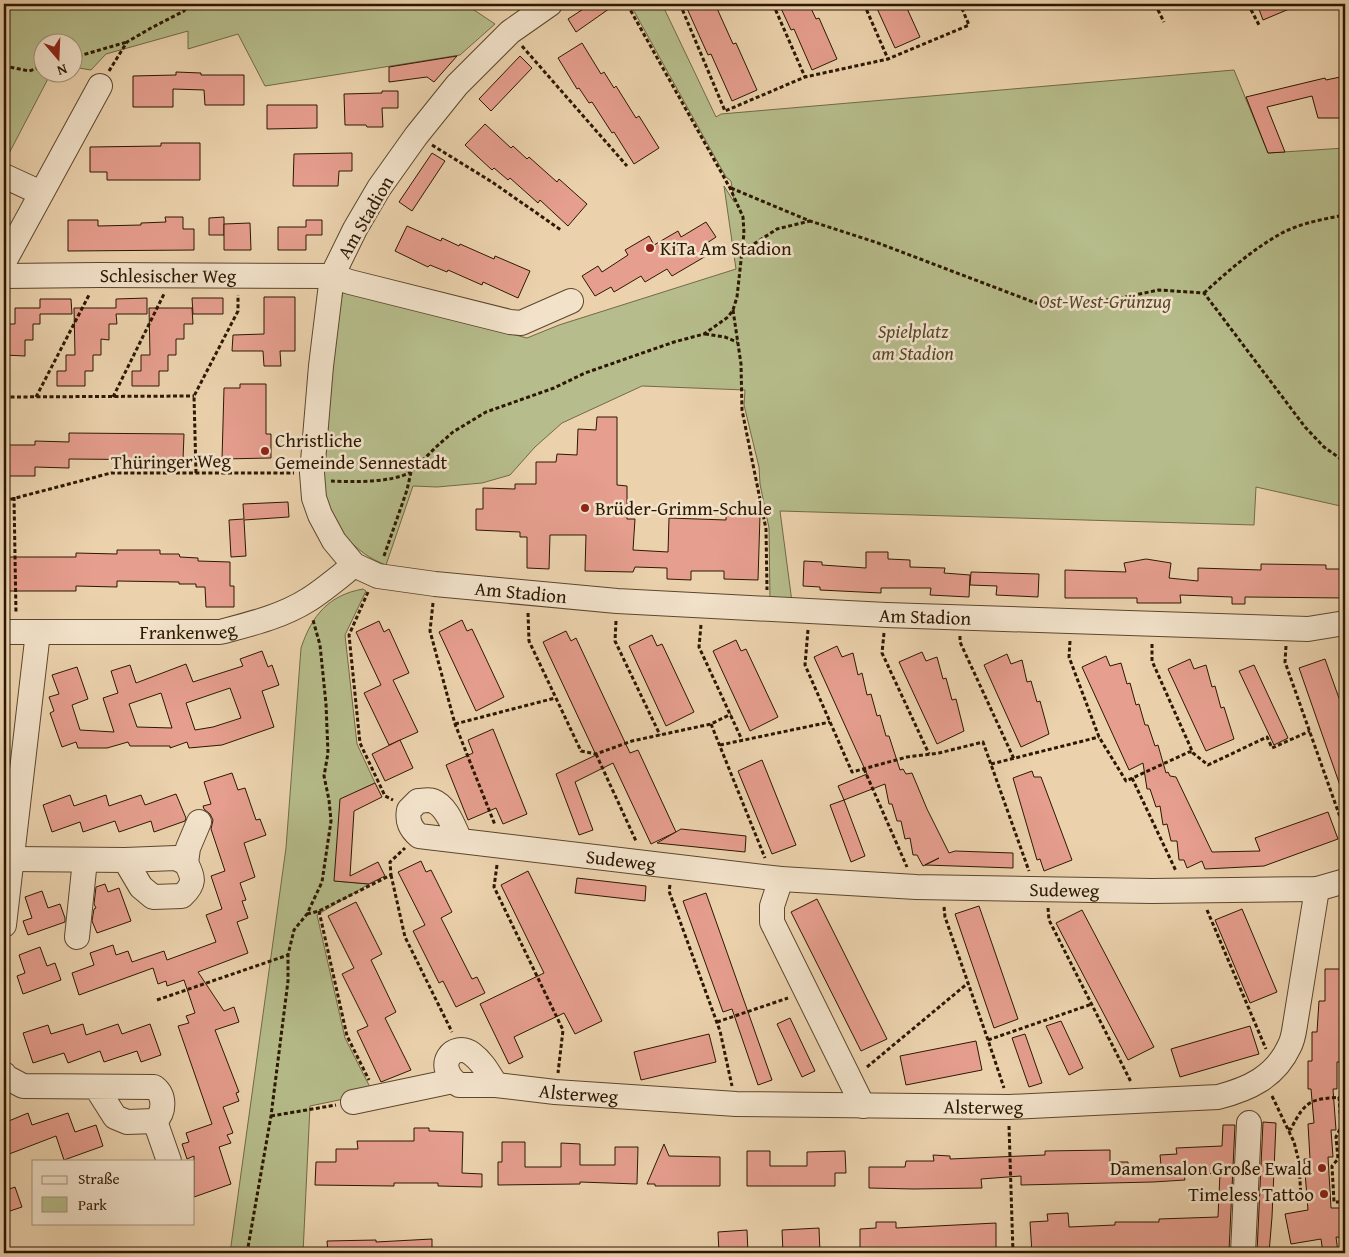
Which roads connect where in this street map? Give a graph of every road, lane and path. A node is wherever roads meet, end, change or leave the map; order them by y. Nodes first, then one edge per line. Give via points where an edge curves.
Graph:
1 (188, 4) edge
2 (550, 4) edge
3 (627, 4) edge
4 (680, 4) edge
5 (773, 4) edge
6 (864, 4) edge
7 (960, 4) edge
8 (1155, 4) edge
9 (1248, 4) edge
10 (1164, 22) dead end
11 (1259, 25) dead end
12 (510, 32) junction
13 (127, 42) junction
14 (82, 55) edge
15 (888, 60) junction
16 (4, 66) edge
17 (32, 70) edge
18 (804, 77) junction
19 (100, 86) joint
20 (416, 136) junction
21 (627, 166) dead end
22 (5, 179) edge
23 (730, 188) junction
24 (41, 193) junction
25 (1345, 215) edge
26 (810, 221) junction
27 (561, 230) dead end
28 (743, 251) junction
29 (4, 262) edge
30 (99, 275) junction
31 (4, 276) edge
32 (173, 276) junction
33 (332, 276) junction
34 (238, 277) junction
35 (1204, 293) junction
36 (571, 301) dead end
37 (733, 310) junction
38 (704, 334) junction
39 (737, 342) junction
40 (194, 396) junction
41 (4, 397) edge
42 (36, 397) junction
43 (113, 397) junction
44 (1345, 462) edge
45 (412, 472) junction
46 (196, 473) junction
47 (312, 477) junction
48 (14, 497) junction
49 (4, 501) edge
50 (354, 565) junction
51 (378, 576) junction
52 (435, 584) junction
53 (528, 593) junction
54 (308, 600) junction
55 (617, 600) junction
56 (702, 606) junction
57 (767, 609) junction
58 (810, 612) junction
59 (886, 615) junction
60 (961, 618) junction
61 (1071, 621) junction
62 (1345, 623) edge
63 (1153, 624) junction
64 (1286, 628) junction
65 (19, 632) edge
66 (555, 698) junction
67 (731, 714) junction
68 (830, 722) junction
69 (455, 724) junction
70 (711, 724) junction
71 (1310, 732) junction
72 (660, 735) junction
73 (1099, 737) junction
74 (742, 740) junction
75 (720, 745) junction
76 (1193, 753) junction
77 (596, 754) junction
78 (929, 754) junction
79 (1014, 758) junction
80 (991, 764) junction
81 (864, 770) junction
82 (1132, 778) junction
83 (409, 810) junction
84 (199, 822) dead end
85 (1345, 831) edge
86 (418, 836) junction
87 (460, 840) junction
88 (500, 844) junction
89 (12, 859) junction
90 (85, 860) junction
91 (125, 860) junction
92 (186, 862) junction
93 (642, 863) junction
94 (672, 867) junction
95 (392, 875) junction
96 (773, 878) junction
97 (1345, 881) edge
98 (916, 886) junction
99 (943, 887) junction
100 (1317, 889) junction
101 (1043, 890) junction
102 (1192, 891) junction
103 (319, 911) junction
104 (307, 914) junction
105 (4, 925) edge
106 (77, 937) dead end
107 (288, 955) junction
108 (968, 983) junction
109 (807, 992) junction
110 (157, 1000) dead end
111 (1092, 1004) junction
112 (717, 1022) junction
113 (988, 1040) junction
114 (457, 1052) junction
115 (1269, 1073) junction
116 (4, 1074) edge
117 (453, 1081) junction
118 (850, 1081) junction
119 (496, 1086) junction
120 (96, 1087) junction
121 (555, 1092) junction
122 (378, 1097) junction
123 (1339, 1097) junction
124 (1345, 1097) edge
125 (1140, 1101) junction
126 (353, 1102) joint
127 (736, 1104) junction
128 (863, 1106) junction
129 (1009, 1107) junction
130 (271, 1116) junction
131 (155, 1121) junction
132 (1249, 1123) dead end
133 (1288, 1129) junction
134 (169, 1160) edge
135 (1302, 1199) dead end
136 (1345, 1202) edge
137 (246, 1253) edge
138 (1013, 1253) edge
139 (1243, 1253) edge

1 - 13 path via 184,11
2 - 12 street, Am Stadion
3 - 23 path
4 - 18 path via 725,111
5 - 18 path
6 - 15 path
7 - 15 path via 969,25
8 - 10 path
9 - 11 path
12 - 20 street, Am Stadion via 457,85
12 - 21 path
13 - 14 path
13 - 19 path
15 - 18 path
16 - 17 path
19 - 24 street
20 - 27 path via 492,182
20 - 33 street, Am Stadion via 379,188
22 - 24 street
23 - 26 path
23 - 28 path via 743,217
24 - 29 street
25 - 35 path via 1282,233 1244,259
26 - 28 path via 777,229
26 - 35 path via 1036,303 1115,299 1159,290
28 - 37 path
30 - 31 street, Schlesischer Weg
30 - 32 street, Schlesischer Weg
30 - 42 path
32 - 34 street, Schlesischer Weg
32 - 43 path
33 - 34 street, Schlesischer Weg
33 - 36 street, Schlesischer Weg via 521,323
33 - 47 street, Am Stadion
34 - 40 path via 238,311
35 - 44 path via 1305,427 1324,447
37 - 38 path
37 - 39 path
38 - 39 path
38 - 45 path via 585,373 547,391 486,412 453,432
39 - 57 path via 742,410 766,529
40 - 43 path
40 - 46 path
41 - 42 path
42 - 43 path
45 - 47 path, Thüringer Weg via 364,482
45 - 51 path
46 - 47 path, Thüringer Weg
46 - 48 path, Thüringer Weg via 111,473
47 - 50 street, Am Stadion via 320,515 334,541
48 - 49 path, Thüringer Weg
48 - 65 path
50 - 51 street, Am Stadion
50 - 54 street, Frankenweg
51 - 52 street, Am Stadion
51 - 83 path via 349,635 360,743 385,796
52 - 53 street, Am Stadion
52 - 69 path via 430,631
53 - 55 street, Am Stadion
53 - 66 path via 529,641
54 - 65 street, Frankenweg via 255,623 220,632
54 - 104 path via 320,645 325,688 328,753 324,776 331,821 322,882
55 - 56 street, Am Stadion
55 - 72 path via 615,641
56 - 57 street, Am Stadion
56 - 67 path via 699,647
57 - 58 street, Am Stadion
58 - 59 street, Am Stadion
58 - 68 path via 805,665
59 - 60 street, Am Stadion
59 - 78 path via 882,653
60 - 61 street, Am Stadion
60 - 79 path via 960,642
61 - 63 street, Am Stadion
61 - 73 path via 1069,657
62 - 64 street, Am Stadion via 1308,629
63 - 64 street, Am Stadion
63 - 76 path via 1152,662
64 - 71 path via 1285,662
65 - 89 street
66 - 69 path
66 - 77 path via 581,751
67 - 70 path
67 - 74 path
68 - 74 path
68 - 81 path via 852,772
69 - 88 path via 499,834
70 - 72 path
70 - 75 path
71 - 76 path via 1272,748 1267,737 1208,765
71 - 85 path
72 - 77 path
73 - 79 path
73 - 82 path via 1126,781
74 - 75 path
75 - 96 path
76 - 82 path
77 - 93 path via 641,852
78 - 80 path via 983,742
78 - 81 path
79 - 80 path
80 - 101 path via 1032,878
81 - 98 path
82 - 102 path via 1180,879
83 - 86 street via 409,823
83 - 87 street via 418,801 434,801 446,812
84 - 92 street
86 - 87 street, Sudeweg
86 - 95 path via 390,862
87 - 88 street, Sudeweg
88 - 93 street, Sudeweg
88 - 121 path via 494,887 563,1030
89 - 90 street
89 - 105 street
90 - 91 street
90 - 106 street
91 - 92 street via 176,858
91 - 92 street via 141,887 153,897 182,896 191,888 192,875
93 - 94 street, Sudeweg
94 - 96 street, Sudeweg
94 - 112 path via 669,891
95 - 103 path
95 - 114 path via 404,937 456,1040
96 - 98 street, Sudeweg
96 - 109 street via 772,922
97 - 100 street, Sudeweg
98 - 99 street, Sudeweg
99 - 101 street, Sudeweg
99 - 108 path via 945,917
100 - 102 street, Sudeweg
100 - 115 street via 1296,1025 1290,1047
101 - 102 street, Sudeweg
101 - 111 path via 1048,899 1048,920
102 - 115 path via 1203,901 1264,1046
103 - 104 path
103 - 122 path via 347,1036
104 - 107 path via 294,930
107 - 110 path
107 - 130 path via 288,981
108 - 113 path
108 - 118 path
109 - 112 path
109 - 118 street
111 - 113 path
111 - 125 path
112 - 127 path
113 - 129 path
114 - 117 street via 450,1055 446,1063
114 - 119 street via 471,1053
115 - 125 street, Alsterweg via 1241,1091 1218,1097
115 - 133 path via 1271,1094
116 - 120 street via 23,1086
117 - 119 street, Alsterweg via 459,1085
117 - 122 street
118 - 128 street
119 - 121 street, Alsterweg
120 - 131 street via 115,1117 127,1122
120 - 131 street via 154,1088 159,1091 162,1105
121 - 127 street, Alsterweg
122 - 126 street
123 - 124 path
123 - 133 path via 1312,1101 1299,1112 1291,1129
123 - 136 path via 1338,1159 1332,1166 1334,1202
125 - 129 street, Alsterweg
126 - 130 path
127 - 128 street, Alsterweg
128 - 129 street, Alsterweg
129 - 138 path
130 - 137 path
131 - 134 street
132 - 139 street
133 - 135 path via 1299,1162

